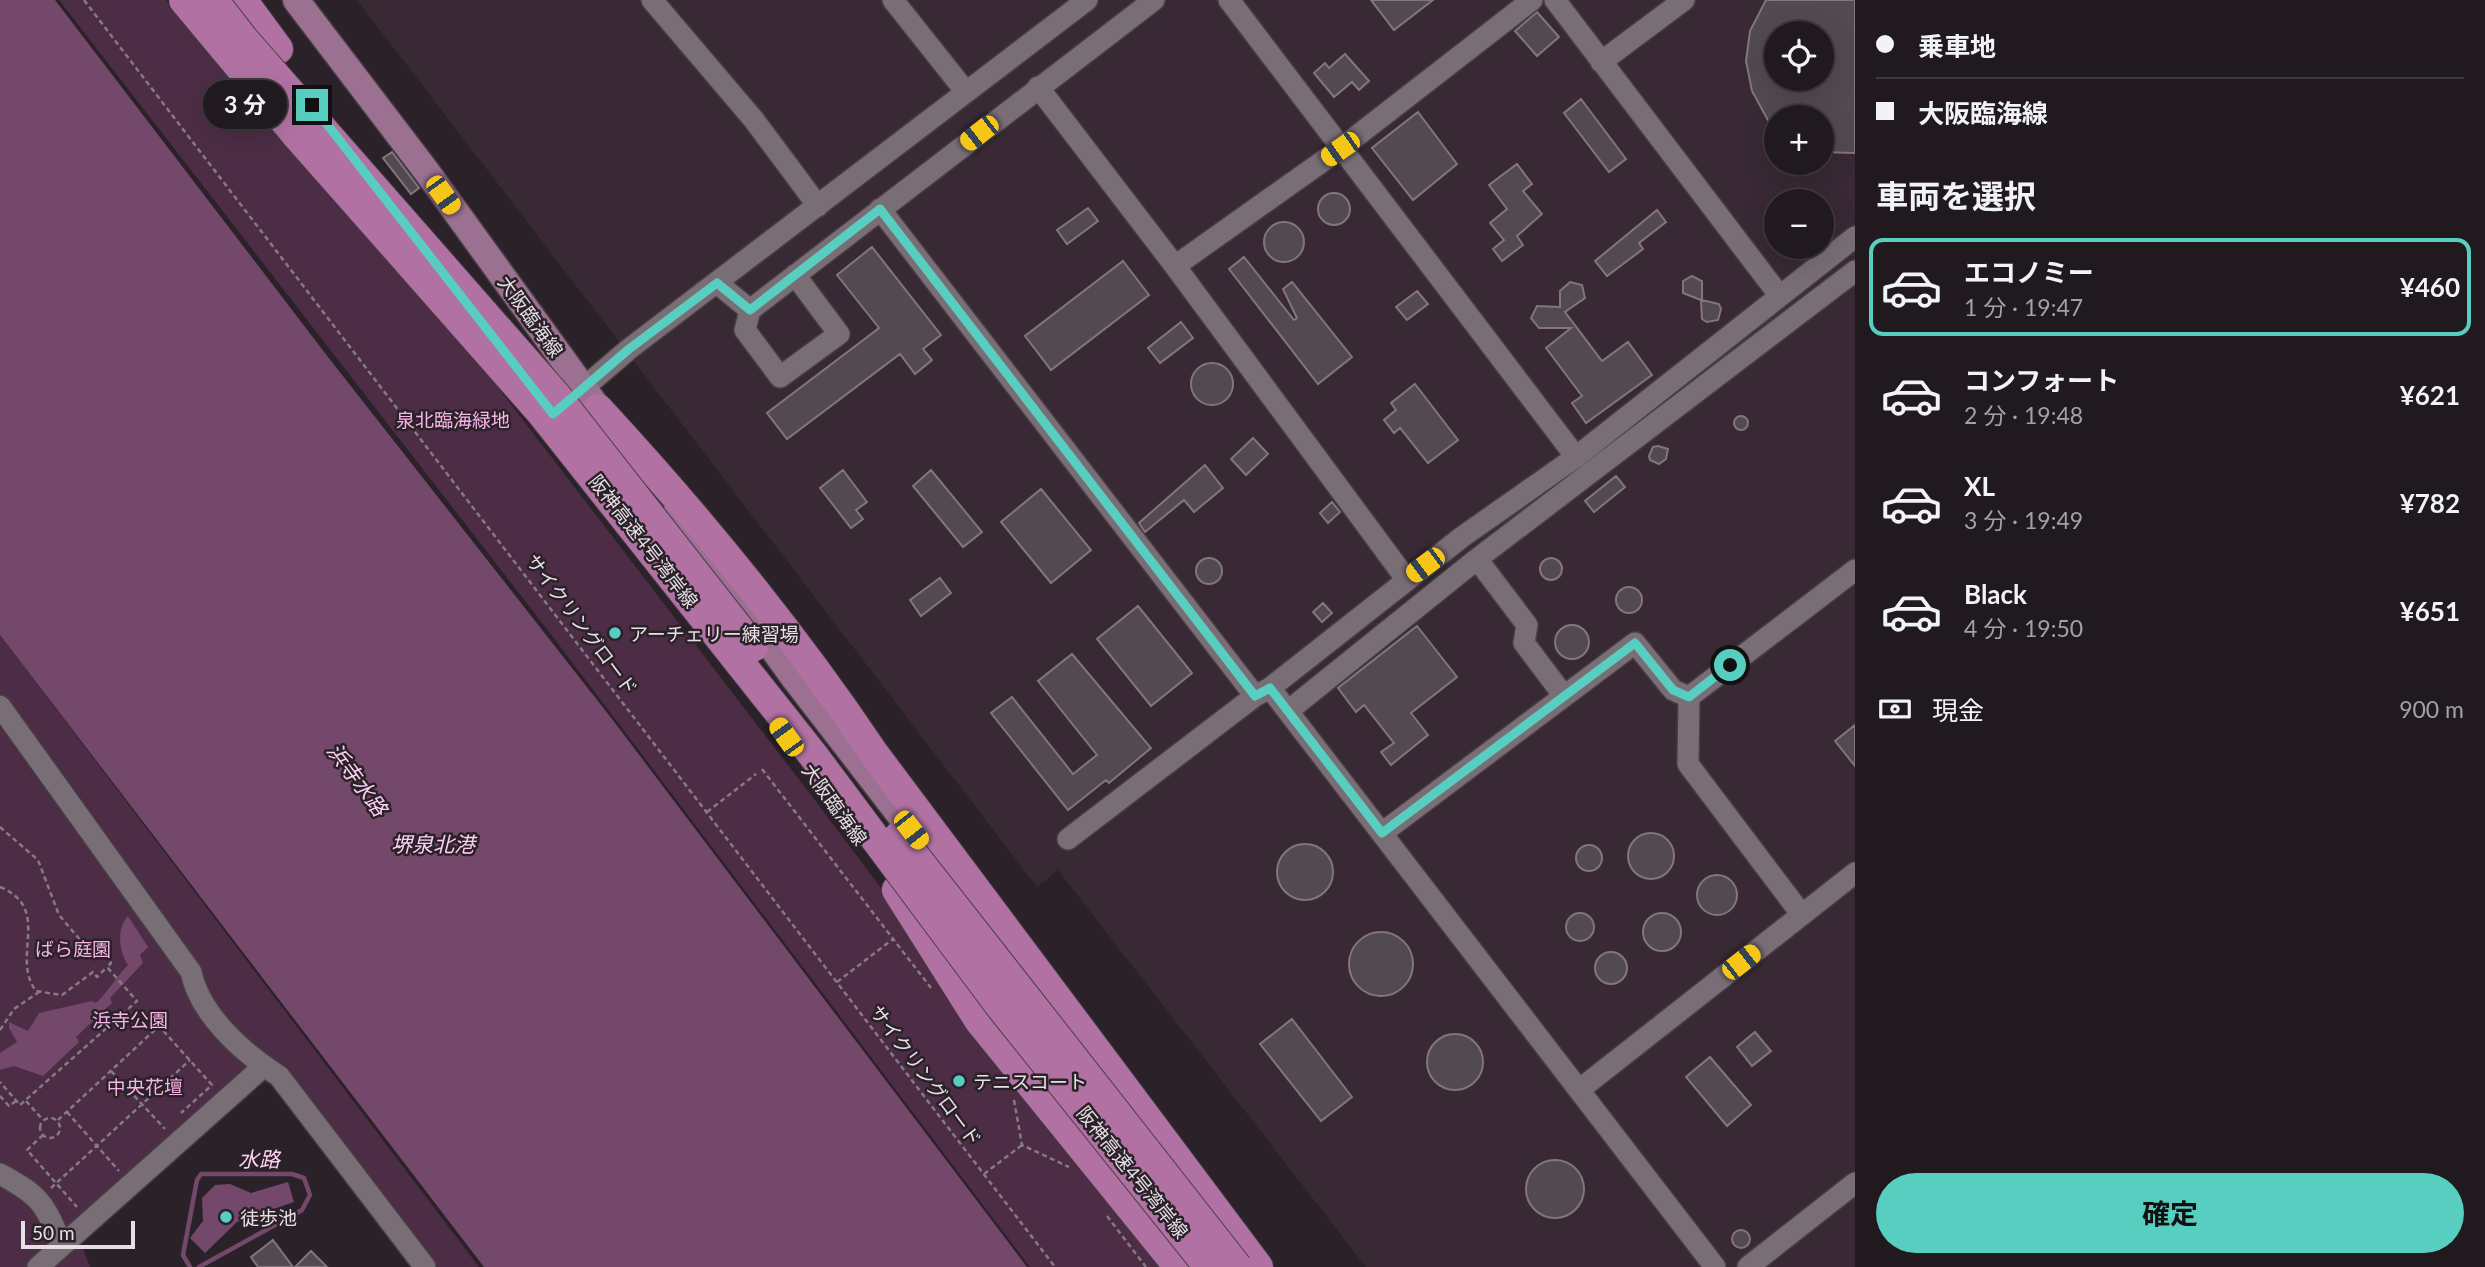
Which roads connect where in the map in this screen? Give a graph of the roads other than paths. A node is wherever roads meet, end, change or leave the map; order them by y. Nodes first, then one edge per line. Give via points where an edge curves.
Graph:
1 (184, 0) edge
2 (213, 0) edge
3 (230, 0) edge
4 (242, 0) edge
5 (296, 0) edge
6 (652, 0) edge
7 (893, 0) edge
8 (1087, 0) edge
9 (1154, 0) edge
10 (1228, 0) edge
11 (1532, 0) edge
12 (1555, 0) edge
13 (1684, 0) edge
14 (1601, 62) junction
15 (1038, 87) junction
16 (966, 92) junction
17 (1340, 149) junction
18 (818, 206) junction
19 (880, 209) junction
20 (1855, 237) edge
21 (1175, 266) junction
22 (1855, 271) edge
23 (795, 275) junction
24 (717, 283) junction
25 (1779, 295) junction
26 (750, 310) junction
27 (573, 402) junction
28 (1576, 457) junction
29 (1477, 559) junction
30 (1855, 570) edge
31 (1407, 579) junction
32 (1263, 692) junction
33 (1564, 696) junction
34 (1689, 697) junction
35 (0, 706) edge
36 (1288, 711) junction
37 (1382, 833) junction
38 (1068, 839) dead end
39 (1855, 873) edge
40 (897, 890) junction
41 (1802, 915) junction
42 (264, 1066) junction
43 (1579, 1090) junction
44 (0, 1174) edge
45 (1855, 1183) edge
46 (62, 1245) junction
47 (38, 1267) edge
48 (425, 1267) edge
49 (1179, 1267) edge
50 (1193, 1267) edge
51 (1209, 1267) edge
52 (1237, 1267) edge
53 (1251, 1267) edge
54 (1258, 1267) edge
55 (1714, 1267) edge
56 (1748, 1267) edge

1 - 51 highway, 阪神高速4号湾岸線, bridge via 540,411 813,755 1001,1007
2 - 27 highway, 阪神高速4号湾岸線, bridge via 253,50
3 - 27 main road, 大阪臨海線
4 - 27 highway, bridge via 323,107
5 - 27 main road, 大阪臨海線 via 427,172
6 - 18 street via 754,120
7 - 16 street
8 - 16 street
9 - 15 street
10 - 17 street
11 - 17 street
12 - 14 street
13 - 14 street
14 - 25 street
15 - 19 street
15 - 21 street
16 - 18 street
17 - 21 street
17 - 28 street
18 - 24 street
19 - 23 street
19 - 32 street
20 - 25 street
21 - 31 street
22 - 29 street
23 - 26 street
23 - 26 street via 839,334 780,377 745,330
24 - 26 street
24 - 27 street via 629,349
25 - 28 street
27 - 40 main road, 大阪臨海線
27 - 52 highway, 阪神高速4号湾岸線, bridge via 679,550 1017,992
27 - 53 main road, 大阪臨海線 via 794,678
27 - 54 highway via 659,474 770,611
28 - 31 street
29 - 33 street via 1527,625 1524,642
29 - 36 street
30 - 34 street
31 - 32 street
32 - 36 street
32 - 38 street
33 - 34 street via 1635,643 1673,690
33 - 37 street
34 - 41 street via 1688,764
35 - 42 street via 191,972 195,992 247,1055
36 - 37 street
37 - 43 street
39 - 41 street
40 - 49 highway via 979,1020
40 - 50 main road, 大阪臨海線
41 - 43 street
42 - 46 street via 84,1214
42 - 48 street via 279,1076
43 - 55 street
44 - 46 street via 39,1199
45 - 56 street
46 - 47 street

